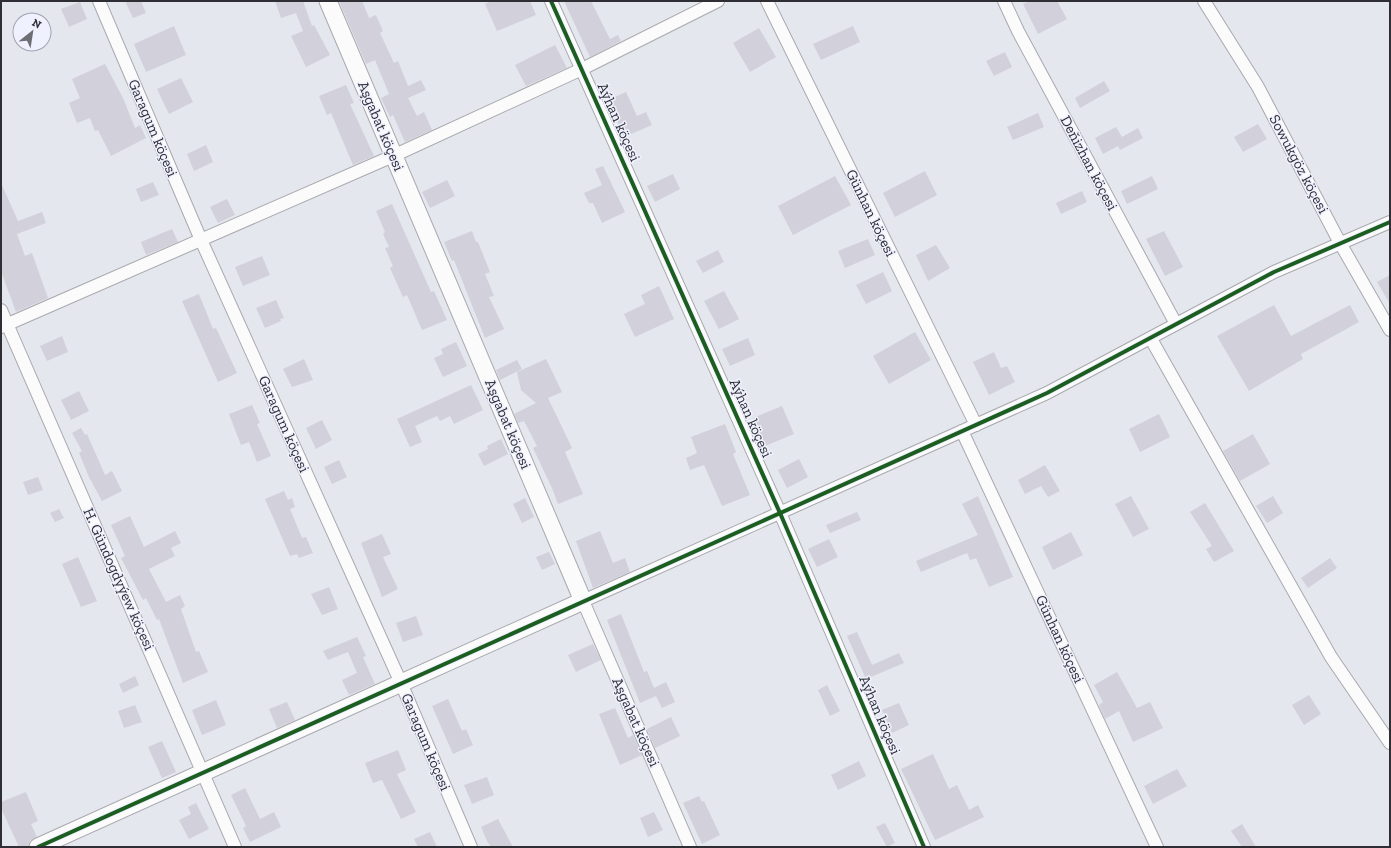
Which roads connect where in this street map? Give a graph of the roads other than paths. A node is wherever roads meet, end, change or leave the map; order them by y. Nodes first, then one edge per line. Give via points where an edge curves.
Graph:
1 (99, 1) edge
2 (328, 1) edge
3 (551, 1) edge
4 (718, 1) edge
5 (767, 1) edge
6 (1004, 1) edge
7 (1204, 1) edge
8 (582, 69) junction
9 (393, 156) junction
10 (1390, 222) edge
11 (201, 240) junction
12 (1340, 243) junction
13 (1, 310) edge
14 (1176, 324) junction
15 (4, 326) edge
16 (1390, 330) edge
17 (1151, 339) junction
18 (976, 425) junction
19 (962, 431) junction
20 (780, 513) junction
21 (583, 601) junction
22 (401, 683) junction
23 (1390, 743) edge
24 (203, 772) junction
25 (38, 847) edge
26 (235, 847) edge
27 (471, 847) edge
28 (690, 847) edge
29 (924, 847) edge
30 (1157, 847) edge

1 - 11 street, Garagum köçesi
2 - 9 street, Aşgabat köçesi
3 - 8 street, Aýhan köçesi
4 - 8 street
5 - 18 street, Günhan köçesi
6 - 14 street, Deňizhan köçesi
7 - 12 street, Sowukgöz köçesi via 1258,87
8 - 9 street
8 - 20 street, Aýhan köçesi
9 - 11 street
9 - 21 street, Aşgabat köçesi
10 - 12 street
11 - 15 street
11 - 22 street, Garagum köçesi
12 - 14 street via 1274,272
12 - 16 street, Sowukgöz köçesi
13 - 15 street, H. Gündogdyýew köçesi
14 - 17 street
15 - 24 street, H. Gündogdyýew köçesi
17 - 18 street via 1047,393
17 - 23 street via 1331,656
18 - 19 street
19 - 20 street
19 - 30 street, Günhan köçesi
20 - 21 street
20 - 29 street, Aýhan köçesi
21 - 22 street
21 - 28 street, Aşgabat köçesi
22 - 24 street
22 - 27 street, Garagum köçesi
24 - 25 street
24 - 26 street, H. Gündogdyýew köçesi

